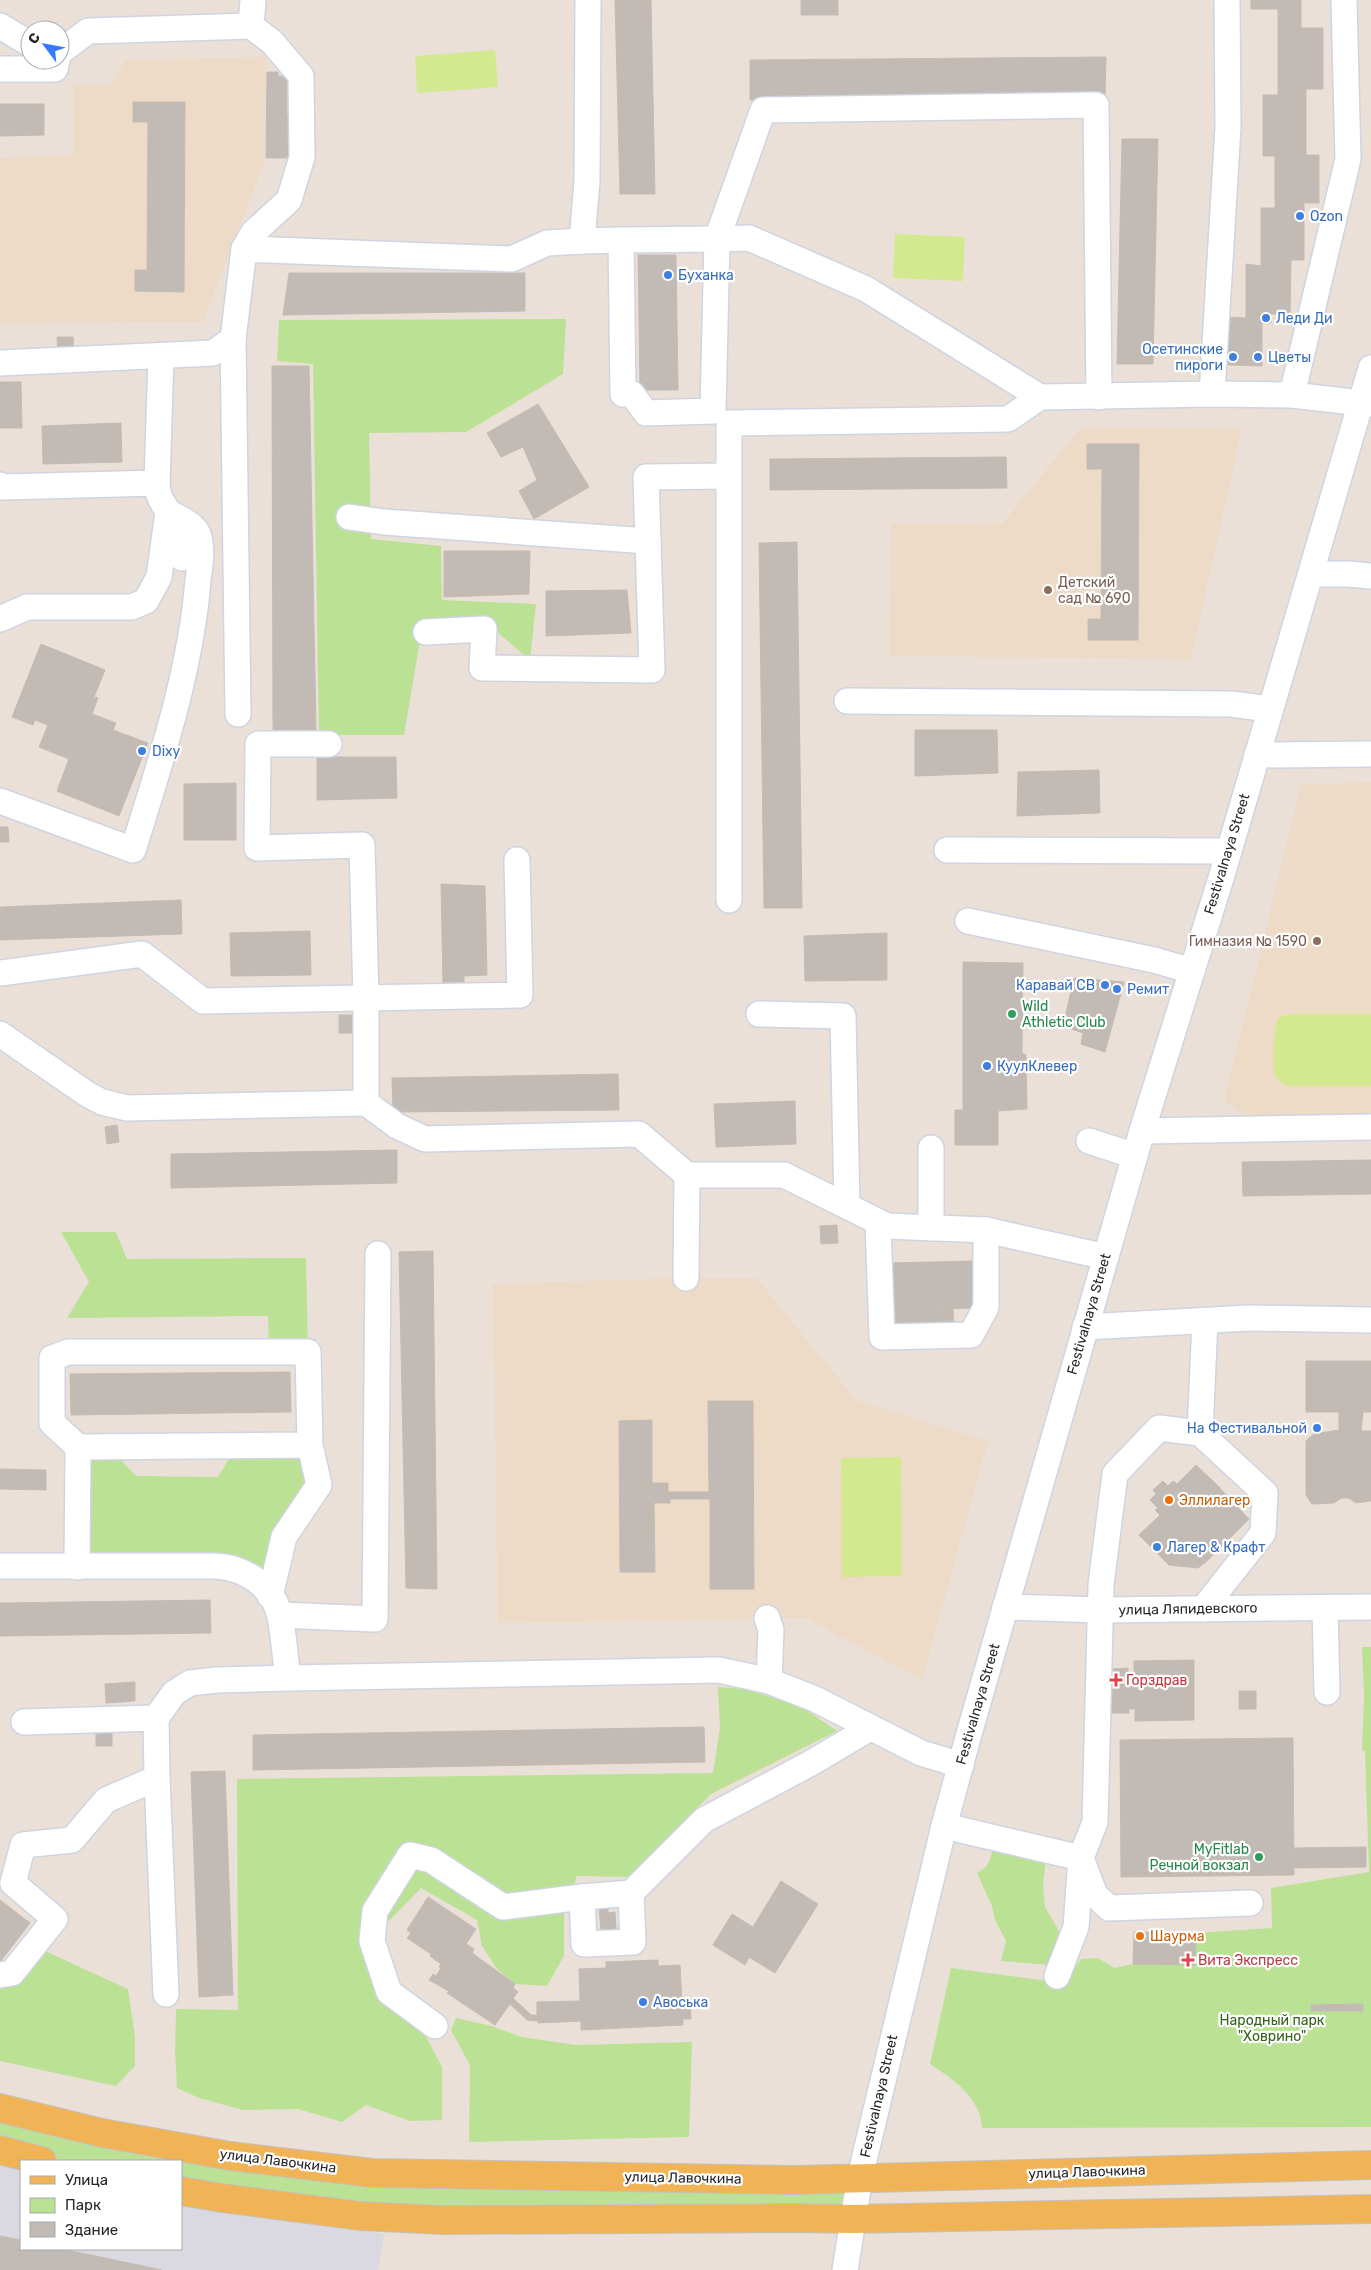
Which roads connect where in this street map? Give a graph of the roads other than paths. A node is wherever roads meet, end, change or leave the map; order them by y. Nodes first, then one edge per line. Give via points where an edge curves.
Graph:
1 (253, 0) edge
2 (588, 0) edge
3 (1227, 0) edge
4 (1344, 0) edge
5 (0, 26) edge
6 (251, 26) junction
7 (20, 38) edge
8 (70, 44) edge
9 (0, 70) edge
10 (20, 70) edge
11 (717, 239) junction
12 (621, 240) junction
13 (582, 241) junction
14 (244, 249) junction
15 (233, 340) junction
16 (161, 356) junction
17 (0, 363) edge
18 (1371, 368) edge
19 (1212, 394) junction
20 (1292, 395) junction
21 (1040, 397) junction
22 (1099, 397) junction
23 (1366, 405) edge
24 (728, 476) junction
25 (157, 483) junction
26 (0, 485) edge
27 (168, 512) junction
28 (349, 517) dead end
29 (648, 542) junction
30 (182, 558) dead end
31 (1311, 574) junction
32 (1371, 576) edge
33 (0, 619) edge
34 (426, 632) dead end
35 (847, 701) dead end
36 (1270, 709) junction
37 (238, 714) dead end
38 (329, 744) dead end
39 (1371, 754) edge
40 (1257, 755) junction
41 (0, 800) edge
42 (947, 850) dead end
43 (1228, 851) junction
44 (517, 860) dead end
45 (730, 900) dead end
46 (968, 921) dead end
47 (1192, 970) junction
48 (0, 973) edge
49 (366, 998) junction
50 (759, 1014) dead end
51 (0, 1034) edge
52 (366, 1102) junction
53 (1371, 1127) edge
54 (1142, 1131) junction
55 (1088, 1142) dead end
56 (931, 1148) dead end
57 (1135, 1156) junction
58 (687, 1175) junction
59 (847, 1205) junction
60 (878, 1223) junction
61 (931, 1228) junction
62 (986, 1230) junction
63 (378, 1254) dead end
64 (1106, 1257) junction
65 (686, 1278) dead end
66 (1371, 1320) edge
67 (1205, 1321) junction
68 (1085, 1327) junction
69 (1200, 1433) junction
70 (310, 1445) junction
71 (78, 1447) junction
72 (0, 1566) edge
73 (77, 1567) junction
74 (275, 1605) junction
75 (1005, 1607) junction
76 (1371, 1607) edge
77 (1325, 1608) junction
78 (1203, 1609) junction
79 (1101, 1610) junction
80 (767, 1618) dead end
81 (288, 1678) junction
82 (769, 1681) junction
83 (1327, 1692) dead end
84 (156, 1718) junction
85 (24, 1722) dead end
86 (870, 1728) junction
87 (961, 1765) junction
88 (156, 1778) junction
89 (944, 1826) junction
90 (1080, 1858) junction
91 (631, 1893) junction
92 (582, 1897) junction
93 (1250, 1903) dead end
94 (0, 1975) edge
95 (1057, 1976) dead end
96 (166, 1994) dead end
97 (435, 2026) dead end
98 (0, 2108) edge
99 (0, 2150) edge
100 (38, 2160) edge
101 (1371, 2165) edge
102 (860, 2177) junction
103 (182, 2191) edge
104 (1371, 2209) edge
105 (852, 2219) junction
106 (845, 2270) edge

1 - 6 street
2 - 13 street via 587,181
3 - 19 street via 1228,127
4 - 20 street via 1348,159
5 - 7 street
6 - 8 street via 88,31
6 - 14 street via 272,42 301,76 302,156 289,200 253,233
9 - 10 street
11 - 12 street
11 - 12 street via 713,411 646,413 632,394 623,394
11 - 21 street via 749,238 866,288
11 - 22 street via 763,110 1096,105
12 - 13 street
13 - 14 street via 548,244 512,259
14 - 15 street
15 - 16 street via 213,353
15 - 37 street
16 - 17 street
16 - 25 street
18 - 23 street, Festivalnaya Street
19 - 20 street
19 - 22 street
20 - 23 street
21 - 22 street
21 - 24 street via 1008,419 729,423
23 - 31 street, Festivalnaya Street
24 - 29 street via 646,477
24 - 45 street
25 - 26 street
25 - 27 street via 158,497
27 - 30 street via 178,536
27 - 33 street via 159,577 146,601 132,607 27,607
27 - 41 street via 198,533 200,556 196,614 164,750 134,850
28 - 29 street
29 - 34 street via 652,670 482,668 484,629
31 - 32 street
31 - 36 street, Festivalnaya Street
35 - 36 street via 1231,704
36 - 40 street, Festivalnaya Street
38 - 49 street via 258,744 257,848 362,845
39 - 40 street
40 - 43 street, Festivalnaya Street
42 - 43 street
43 - 47 street, Festivalnaya Street
44 - 49 street via 520,996
46 - 47 street
47 - 54 street, Festivalnaya Street
48 - 49 street via 142,954 203,1001
49 - 52 street
50 - 59 street via 843,1016
51 - 52 street via 87,1094 102,1102 127,1108
52 - 58 street via 396,1126 425,1139 639,1134
53 - 54 street
54 - 57 street, Festivalnaya Street
55 - 57 street
56 - 61 street
57 - 64 street, Festivalnaya Street
58 - 59 street via 784,1175
58 - 65 street
59 - 60 street
60 - 61 street
60 - 62 street via 882,1336 971,1335 986,1308
61 - 62 street
62 - 64 street
63 - 74 street via 375,1619
64 - 68 street, Festivalnaya Street
66 - 67 street via 1249,1318
67 - 68 street
67 - 69 street
68 - 75 street, Festivalnaya Street
69 - 78 street via 1265,1493 1263,1533
69 - 79 street via 1159,1428 1115,1474 1101,1585
70 - 71 street
70 - 71 street via 308,1352 68,1352 52,1358 52,1423
70 - 74 street via 319,1485 284,1537
71 - 73 street
72 - 73 street
73 - 74 street via 228,1566 244,1571 258,1581
74 - 81 street
75 - 79 street, улица Ляпидевского
75 - 87 street, Festivalnaya Street
76 - 77 street, улица Ляпидевского
77 - 78 street, улица Ляпидевского
77 - 83 street
78 - 79 street, улица Ляпидевского
79 - 90 street via 1095,1822
80 - 82 street via 771,1630
81 - 82 street via 719,1670
81 - 84 street via 190,1683 174,1693
82 - 86 street via 816,1699
84 - 85 street
84 - 88 street
86 - 87 street via 922,1753
86 - 91 street via 704,1820
87 - 89 street, Festivalnaya Street
88 - 94 street via 106,1800 72,1840 23,1845 13,1883 55,1919 12,1973
88 - 96 street
89 - 90 street
89 - 102 street, Festivalnaya Street
90 - 93 street via 1095,1894 1109,1908
90 - 95 street via 1076,1927
91 - 92 street
91 - 92 street via 633,1942 584,1944
92 - 97 street via 503,1907 431,1860 410,1855 375,1911 372,1941 389,1992
98 - 102 main road, улица Лавочкина via 102,2134 230,2156 372,2173 794,2180
99 - 100 main road
101 - 102 main road, улица Лавочкина
102 - 105 street, Festivalnaya Street
103 - 105 main road via 360,2216 443,2220
104 - 105 main road
105 - 106 street, Festivalnaya Street

